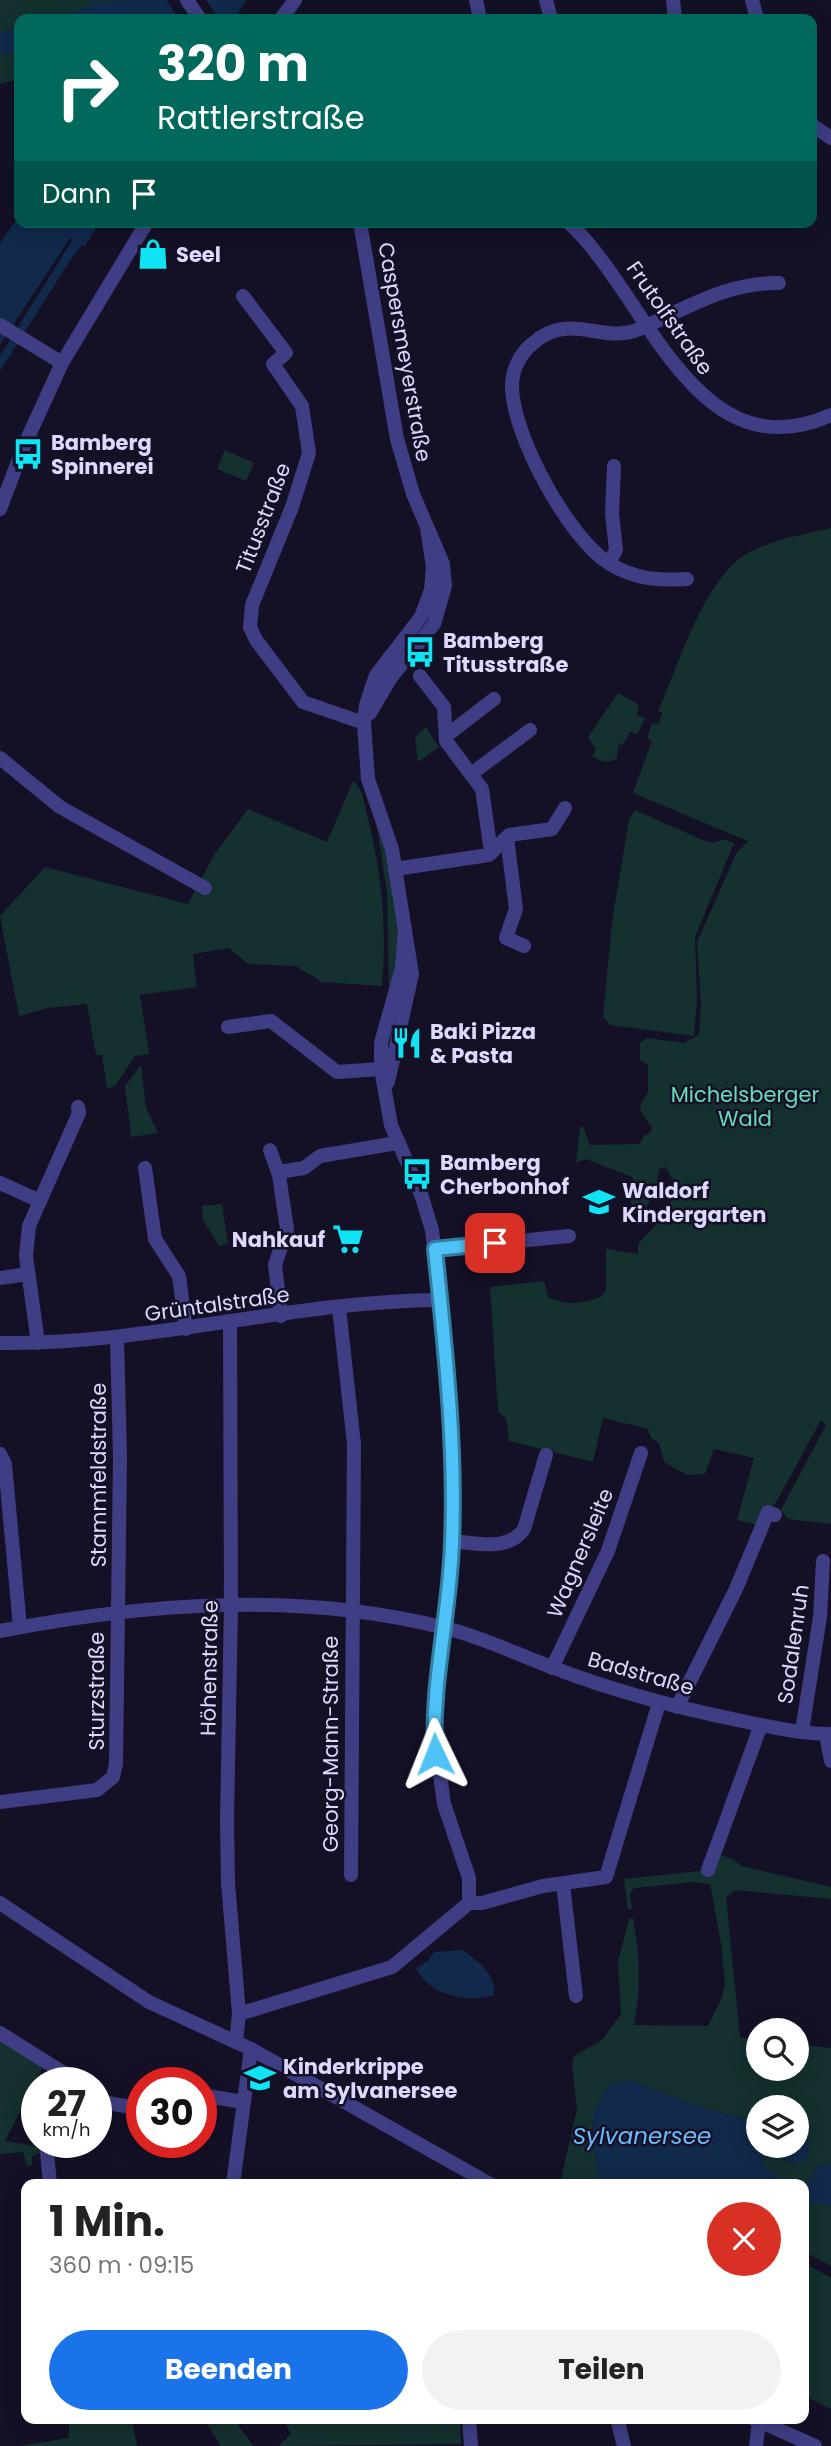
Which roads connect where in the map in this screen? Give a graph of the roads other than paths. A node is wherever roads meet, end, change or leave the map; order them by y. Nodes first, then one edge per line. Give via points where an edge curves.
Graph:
1 (143, 228) edge
2 (361, 228) edge
3 (574, 228) edge
4 (779, 283) dead end
5 (243, 296) dead end
6 (0, 325) edge
7 (647, 325) junction
8 (62, 363) junction
9 (831, 415) edge
10 (614, 466) dead end
11 (0, 509) edge
12 (609, 564) junction
13 (687, 579) dead end
14 (419, 676) dead end
15 (494, 699) dead end
16 (364, 723) junction
17 (530, 730) dead end
18 (446, 736) junction
19 (0, 758) edge
20 (471, 774) junction
21 (565, 808) dead end
22 (507, 838) junction
23 (492, 852) junction
24 (395, 869) junction
25 (205, 888) dead end
26 (405, 929) junction
27 (524, 946) dead end
28 (228, 1027) dead end
29 (381, 1069) junction
30 (386, 1097) junction
31 (78, 1107) dead end
32 (397, 1143) junction
33 (270, 1150) dead end
34 (145, 1168) dead end
35 (278, 1171) junction
36 (0, 1183) edge
37 (40, 1202) junction
38 (569, 1236) dead end
39 (435, 1249) junction
40 (28, 1273) junction
41 (0, 1278) edge
42 (440, 1300) junction
43 (340, 1308) junction
44 (281, 1316) junction
45 (230, 1323) junction
46 (186, 1329) junction
47 (117, 1339) junction
48 (0, 1343) edge
49 (38, 1343) junction
50 (641, 1453) dead end
51 (0, 1454) edge
52 (546, 1455) dead end
53 (775, 1515) dead end
54 (452, 1541) junction
55 (823, 1562) dead end
56 (231, 1604) junction
57 (118, 1612) junction
58 (351, 1612) junction
59 (20, 1627) junction
60 (445, 1628) junction
61 (0, 1631) edge
62 (552, 1668) junction
63 (659, 1703) junction
64 (677, 1707) junction
65 (761, 1725) junction
66 (802, 1731) junction
67 (829, 1734) edge
68 (831, 1761) edge
69 (0, 1801) edge
70 (708, 1870) dead end
71 (351, 1875) dead end
72 (563, 1884) junction
73 (0, 1903) edge
74 (469, 1903) junction
75 (576, 1996) dead end
76 (239, 2014) junction
77 (0, 2032) edge
78 (236, 2042) junction
79 (251, 2049) junction
80 (55, 2067) edge
81 (217, 2098) edge
82 (243, 2102) junction
83 (48, 2158) edge
84 (50, 2179) edge
85 (234, 2179) edge
86 (481, 2179) edge
87 (469, 2424) edge
88 (618, 2424) edge
89 (756, 2424) edge
90 (765, 2424) edge
91 (471, 2446) edge
92 (624, 2446) edge
93 (756, 2446) edge
94 (814, 2446) edge

1 - 8 street
2 - 16 street, Caspersmeyerstraße via 397,439 427,528 433,566 421,617 376,675
3 - 7 street, Frutolfstraße via 609,268
4 - 7 street via 726,290
5 - 16 street, Titusstraße via 286,353 273,364 302,406 309,453 252,605 250,626 303,702
6 - 8 street
7 - 9 street, Frutolfstraße via 696,391 726,414 759,426 781,427
7 - 12 street via 618,334 572,327 549,333 529,346 513,379 515,405 542,478 586,544
8 - 11 street
10 - 12 street via 616,550
12 - 13 street via 648,579
14 - 18 street via 444,708
15 - 18 street
16 - 24 street, Caspersmeyerstraße via 368,779 388,833
17 - 20 street
18 - 20 street
19 - 25 street via 60,807
20 - 23 street via 482,789
21 - 22 street via 552,829
22 - 23 street
22 - 27 street via 516,909 506,938
23 - 24 street
24 - 26 street, Caspersmeyerstraße
26 - 29 street, Caspersmeyerstraße via 402,968 381,1043
26 - 30 street, Caspersmeyerstraße via 411,986
28 - 29 street via 271,1021 337,1072
29 - 30 street, Caspersmeyerstraße
30 - 32 street, Caspersmeyerstraße
31 - 37 street
32 - 35 street via 320,1156 304,1168
32 - 39 street, Caspersmeyerstraße via 427,1209
33 - 35 street
34 - 46 street via 155,1238 179,1276
35 - 44 street via 287,1229 275,1265
36 - 37 street
37 - 40 street via 29,1226
38 - 39 street
39 - 42 street, Caspersmeyerstraße
40 - 41 street
40 - 49 street
42 - 43 street, Grüntalstraße
42 - 54 street, Caspersmeyerstraße via 451,1412
43 - 44 street, Grüntalstraße
43 - 58 street, Georg-Mann-Straße via 354,1444
44 - 45 street, Grüntalstraße
45 - 46 street, Grüntalstraße
45 - 56 street, Höhenstraße
46 - 47 street, Grüntalstraße
47 - 49 street, Grüntalstraße
47 - 57 street, Stammfeldstraße
48 - 49 street, Grüntalstraße
50 - 62 street, Wagnersleite via 608,1551
51 - 59 street via 5,1464
52 - 54 street via 519,1537 504,1544
53 - 64 street via 768,1512
54 - 60 street, Caspersmeyerstraße
55 - 66 street, Sodalenruh via 820,1617
56 - 57 street, Badstraße
56 - 58 street, Badstraße
56 - 76 street, Höhenstraße via 228,1883
57 - 59 street, Badstraße
57 - 69 street, Sturzstraße via 113,1777 97,1790
58 - 60 street, Badstraße
58 - 71 street, Georg-Mann-Straße
59 - 61 street, Badstraße
60 - 62 street, Badstraße
60 - 74 street, Caspersmeyerstraße via 435,1702 435,1754 444,1804 469,1878
62 - 63 street, Badstraße
63 - 64 street, Badstraße
63 - 72 street via 606,1877
64 - 65 street, Badstraße
65 - 66 street, Badstraße
65 - 70 street
66 - 67 street, Badstraße
67 - 68 street
72 - 74 street
72 - 75 street
73 - 78 street via 149,2002
74 - 76 street via 392,1967
76 - 78 street, Höhenstraße
77 - 80 street
78 - 79 street
79 - 82 street
79 - 86 street
81 - 82 street
82 - 85 street
83 - 84 street
87 - 91 street
88 - 92 street
89 - 93 street
90 - 94 street

